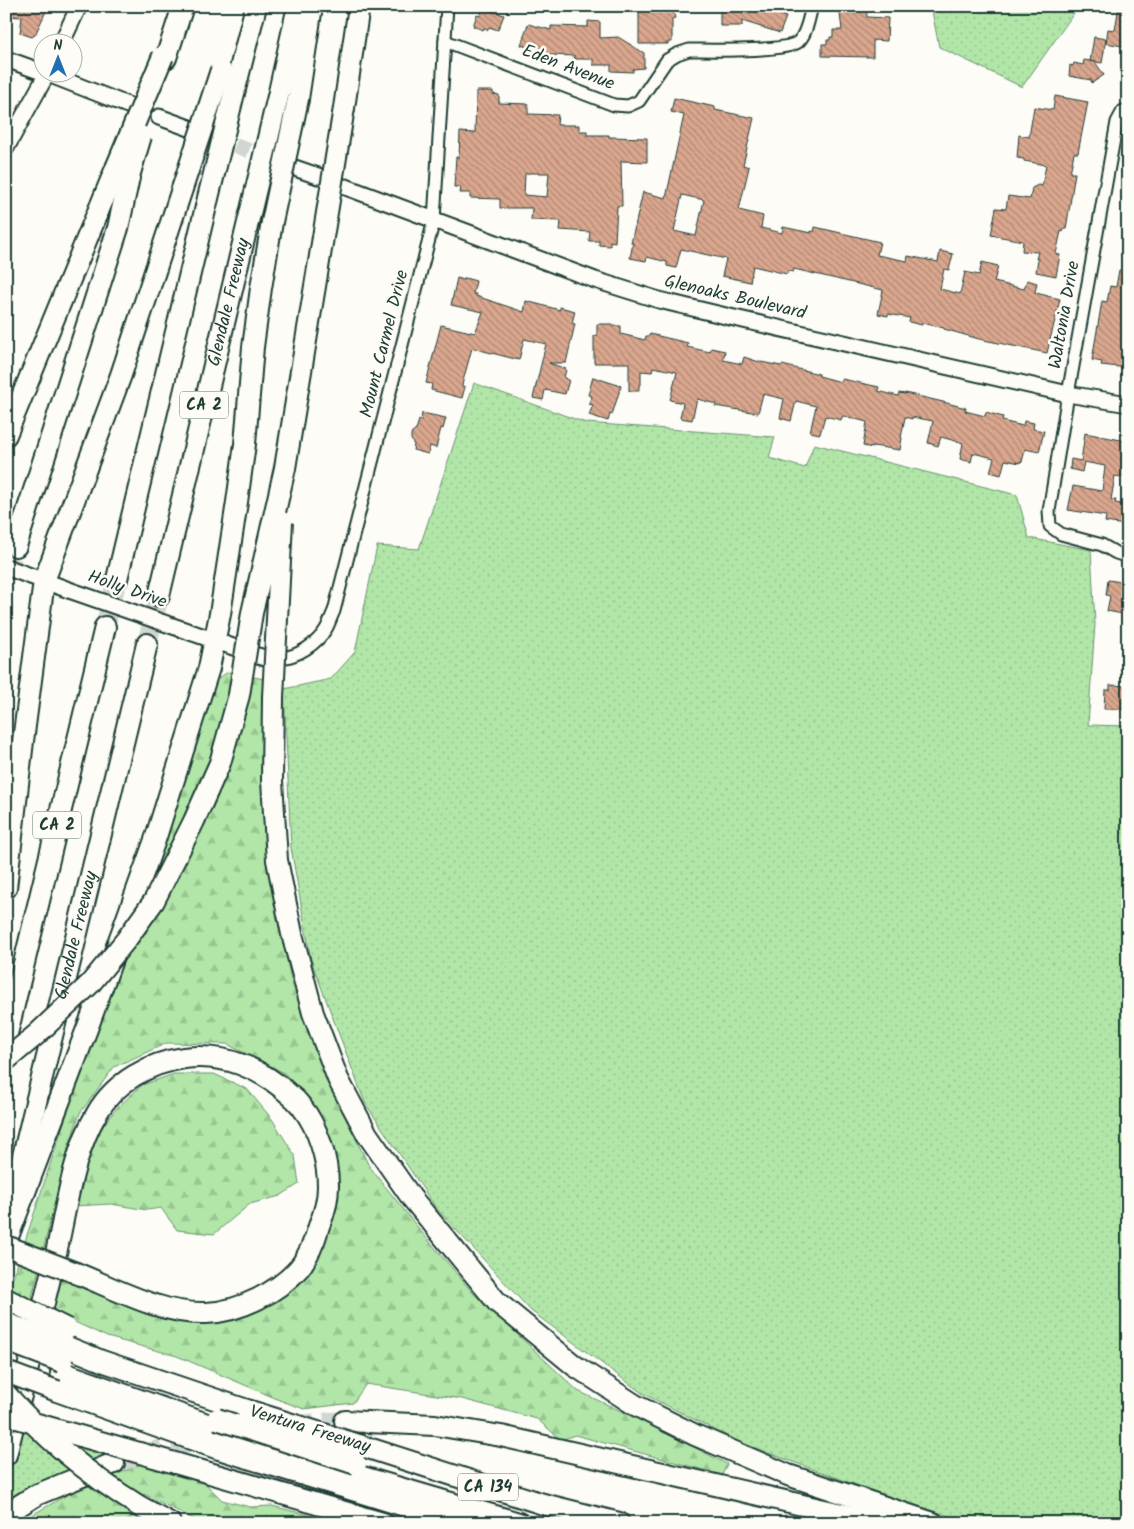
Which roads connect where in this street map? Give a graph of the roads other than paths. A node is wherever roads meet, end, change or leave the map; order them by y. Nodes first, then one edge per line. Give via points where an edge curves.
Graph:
1 (79, 6) edge
2 (298, 6) edge
3 (312, 6) edge
4 (359, 6) edge
5 (447, 6) edge
6 (812, 6) edge
7 (255, 9) edge
8 (181, 13) edge
9 (67, 32) edge
10 (445, 42) junction
11 (6, 59) edge
12 (32, 68) edge
13 (229, 73) junction
14 (40, 82) edge
15 (68, 82) edge
16 (130, 106) dead end
17 (1126, 111) edge
18 (160, 117) dead end
19 (192, 129) tunnel mouth
20 (6, 148) edge
21 (292, 167) tunnel mouth
22 (123, 170) junction
23 (318, 176) dead end
24 (346, 187) dead end
25 (434, 220) junction
26 (1068, 394) junction
27 (1128, 404) edge
28 (6, 435) edge
29 (285, 468) junction
30 (16, 546) tunnel mouth
31 (1128, 558) edge
32 (6, 567) edge
33 (117, 579) tunnel mouth
34 (44, 581) junction
35 (159, 596) tunnel mouth
36 (105, 627) tunnel mouth
37 (215, 641) junction
38 (147, 644) tunnel mouth
39 (236, 648) dead end
40 (281, 658) dead end
41 (6, 888) edge
42 (6, 1038) edge
43 (6, 1060) edge
44 (6, 1225) edge
45 (6, 1242) edge
46 (6, 1246) edge
47 (6, 1299) edge
48 (6, 1323) edge
49 (6, 1341) edge
50 (6, 1352) edge
51 (62, 1360) junction
52 (6, 1372) edge
53 (6, 1394) edge
54 (6, 1415) edge
55 (345, 1421) tunnel mouth
56 (6, 1455) edge
57 (357, 1455) junction
58 (114, 1463) tunnel mouth
59 (6, 1514) edge
60 (455, 1521) edge
61 (170, 1523) edge
62 (383, 1523) edge
63 (421, 1523) edge
64 (520, 1523) edge
65 (562, 1523) edge
66 (619, 1523) edge
67 (875, 1523) edge
68 (933, 1523) edge

1 - 9 street
2 - 35 highway, Glendale Freeway / CA 2, bridge
3 - 37 highway, bridge via 298,99 261,288 238,502
4 - 29 highway, bridge
5 - 10 street, Mount Carmel Drive
6 - 10 street, Eden Avenue via 798,42 782,48 681,52 668,60 639,101 628,106 614,105
7 - 13 highway
8 - 22 highway, bridge
10 - 25 street, Mount Carmel Drive
11 - 12 street
13 - 33 highway, CA 2, bridge via 208,198
13 - 34 highway, bridge via 182,189 121,375
14 - 20 street
15 - 16 street
17 - 26 street, Waltonia Drive via 1117,122
18 - 19 street
21 - 23 street
22 - 28 highway
22 - 30 highway via 118,228
24 - 25 street, Glenoaks Boulevard
25 - 26 street, Glenoaks Boulevard via 595,280 659,300
25 - 40 street, Mount Carmel Drive via 334,611 326,630 316,641 290,658
26 - 27 street, Glenoaks Boulevard
26 - 31 street, Waltonia Drive via 1049,511 1050,526 1061,534 1102,545
29 - 43 highway, bridge via 252,613 239,695 220,763 194,821 154,901 126,940 90,984
29 - 68 highway, bridge via 273,697 272,782 277,860 312,1013 338,1079 367,1134 411,1197 497,1302 575,1366 635,1405 695,1435 788,1475
32 - 34 street, Holly Drive, bridge
34 - 37 street, Holly Drive, bridge
34 - 41 highway
36 - 42 highway, CA 2
37 - 39 street, Holly Drive
37 - 45 highway via 210,668 155,840
38 - 44 highway, Glendale Freeway / CA 2
46 - 56 highway, bridge via 76,1274 157,1305 181,1312 208,1313 240,1307 283,1282 300,1266 313,1244 328,1188 321,1145 301,1104 265,1075 222,1058 197,1056 171,1060 147,1068 111,1094 83,1139 73,1173 44,1306
47 - 51 highway, bridge
48 - 51 highway, CA 134, bridge
49 - 51 highway, bridge
50 - 51 highway
51 - 52 highway, CA 134, bridge
51 - 57 highway, bridge via 217,1419
51 - 57 highway, Ventura Freeway / CA 134, bridge via 102,1360 247,1410
51 - 60 highway, CA 134 via 219,1449
51 - 64 highway via 322,1465
53 - 61 highway, bridge via 24,1415 87,1471
54 - 62 highway, bridge
55 - 67 highway via 435,1426 493,1435
57 - 65 highway via 492,1504
57 - 66 highway, Ventura Freeway / CA 134
58 - 59 highway via 36,1495
60 - 63 highway

